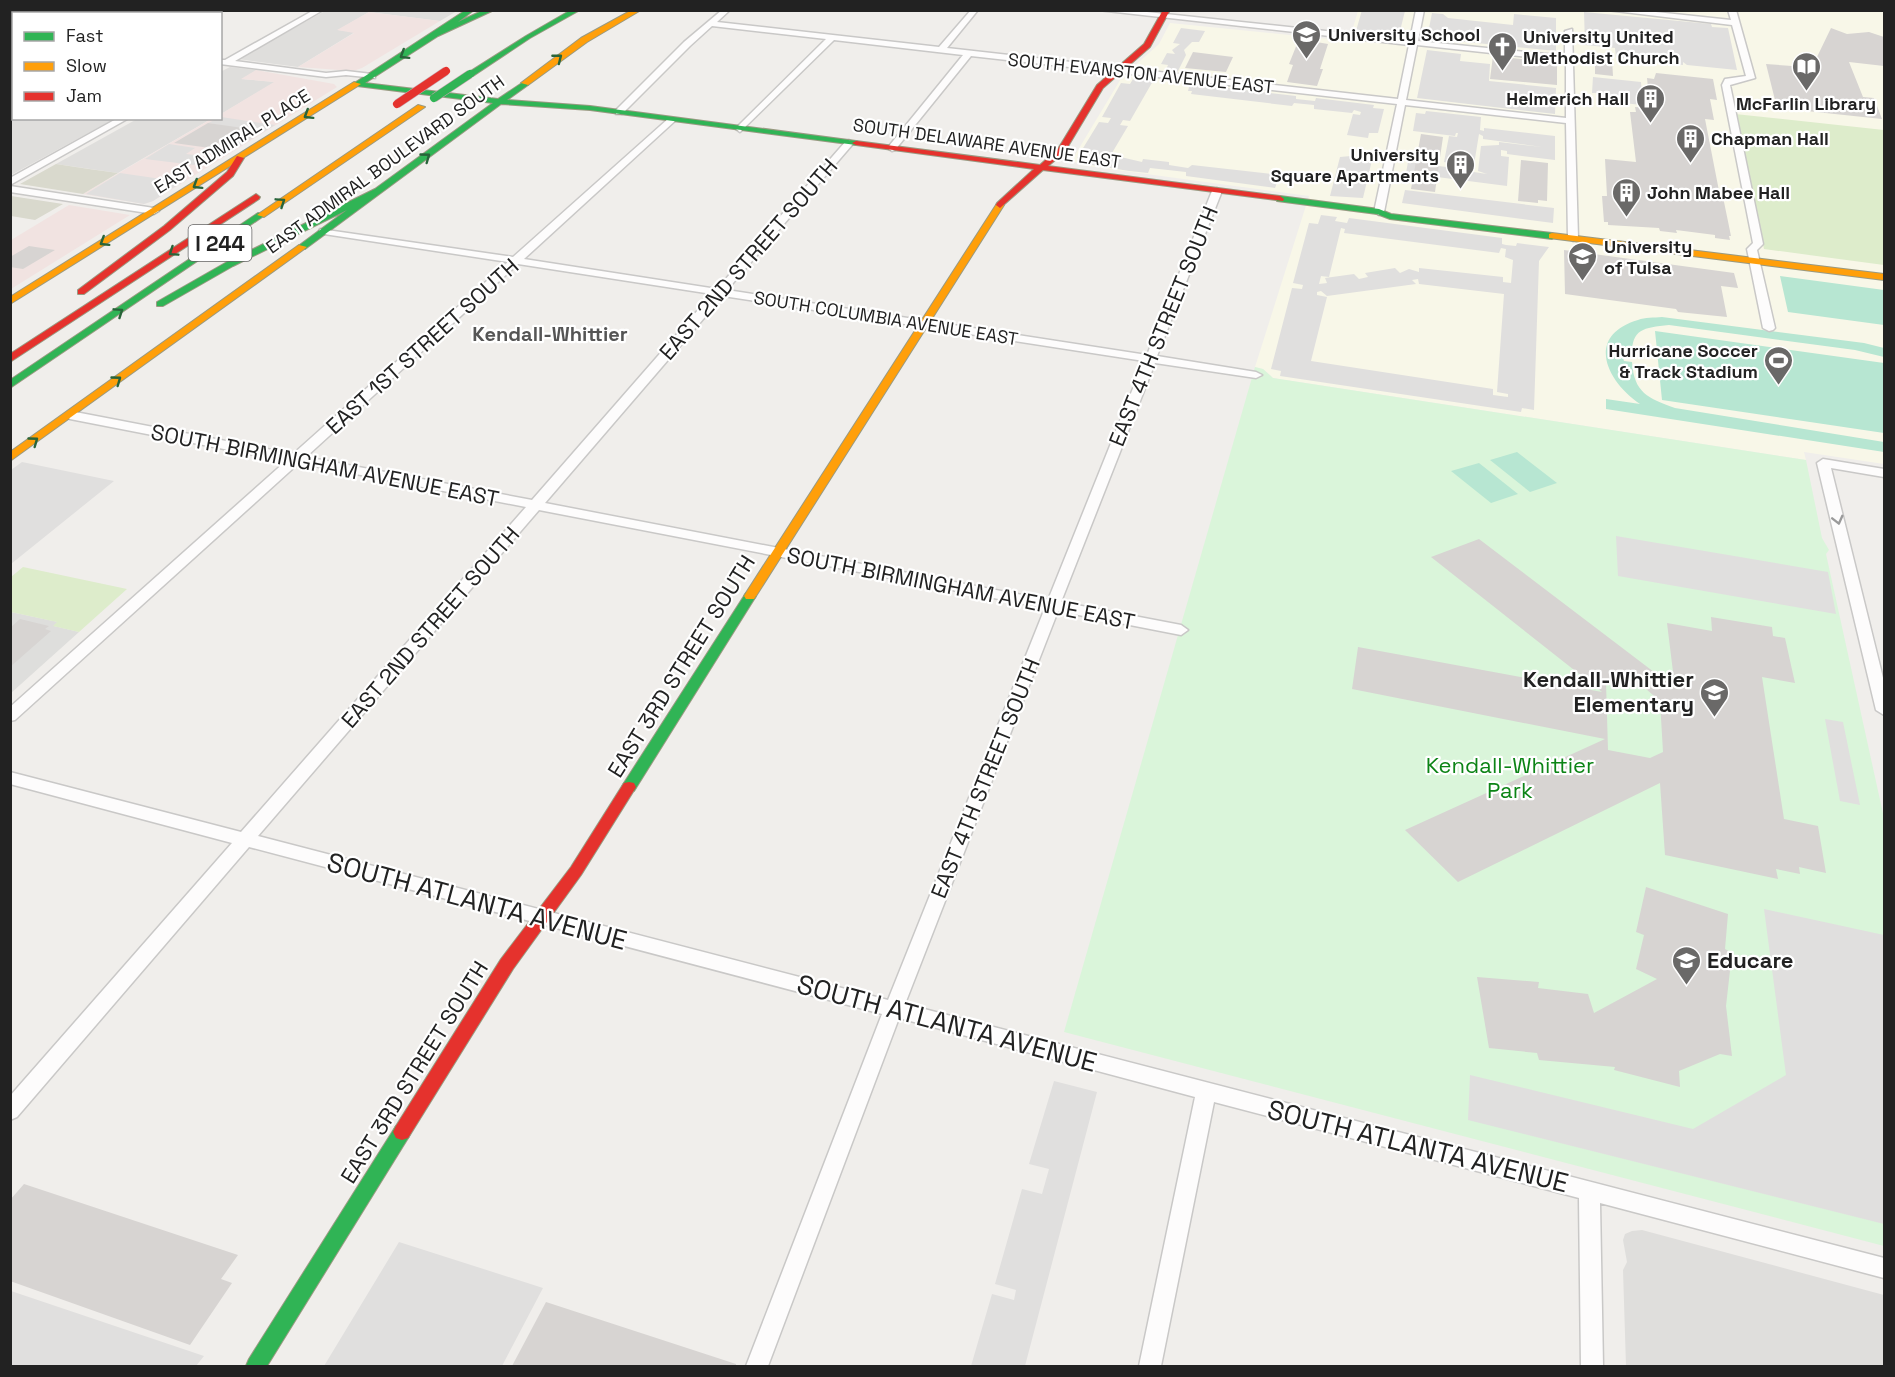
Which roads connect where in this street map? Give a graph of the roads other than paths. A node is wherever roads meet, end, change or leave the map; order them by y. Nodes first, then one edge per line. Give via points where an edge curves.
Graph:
1 (320, 10) edge
2 (471, 10) edge
3 (490, 10) edge
4 (550, 10) edge
5 (577, 10) edge
6 (638, 10) edge
7 (727, 10) edge
8 (975, 10) edge
9 (1101, 10) edge
10 (1420, 10) edge
11 (1610, 10) edge
12 (1693, 13) edge
13 (1165, 14) edge
14 (1733, 16) edge
15 (711, 24) junction
16 (1569, 31) dead end
17 (436, 35) junction
18 (502, 37) dead end
19 (832, 38) junction
20 (1414, 43) junction
21 (941, 50) junction
22 (969, 53) junction
23 (1569, 59) junction
24 (222, 63) edge
25 (451, 68) dead end
26 (1118, 70) junction
27 (326, 75) junction
28 (372, 76) junction
29 (358, 84) junction
30 (507, 98) junction
31 (1401, 102) junction
32 (392, 107) dead end
33 (619, 112) junction
34 (121, 120) edge
35 (672, 120) junction
36 (1571, 121) junction
37 (740, 129) junction
38 (849, 143) junction
39 (892, 148) junction
40 (240, 158) junction
41 (976, 159) junction
42 (1042, 168) junction
43 (10, 182) edge
44 (10, 189) edge
45 (264, 191) dead end
46 (378, 191) junction
47 (1217, 191) junction
48 (154, 211) junction
49 (994, 212) junction
50 (1379, 212) junction
51 (324, 231) junction
52 (1573, 235) junction
53 (1753, 256) junction
54 (516, 261) junction
55 (1884, 270) edge
56 (1884, 277) edge
57 (719, 292) junction
58 (10, 301) edge
59 (922, 324) junction
60 (1769, 328) dead end
61 (10, 349) edge
62 (1150, 358) junction
63 (10, 359) edge
64 (1256, 375) dead end
65 (14, 382) edge
66 (70, 415) junction
67 (10, 458) edge
68 (296, 458) junction
69 (1884, 473) edge
70 (535, 506) junction
71 (777, 553) junction
72 (1053, 606) junction
73 (1181, 630) dead end
74 (1884, 710) edge
75 (10, 716) edge
76 (10, 778) edge
77 (245, 841) junction
78 (542, 917) junction
79 (894, 1009) junction
80 (1206, 1092) junction
81 (10, 1111) edge
82 (1589, 1190) junction
83 (1884, 1268) edge
84 (256, 1366) edge
85 (757, 1366) edge
86 (1150, 1366) edge
87 (1592, 1366) edge

1 - 24 street
2 - 17 main road, EAST ADMIRAL PLACE
3 - 17 main road
4 - 18 main road
65 -> 5 main road, I 244, bridge via 470,74
30 -> 6 main road, EAST ADMIRAL BOULEVARD SOUTH via 572,47
7 - 15 street
8 - 21 street
9 - 13 street
10 - 20 street
11 - 12 street
12 - 14 street
13 - 20 street
13 - 26 main road, EAST 3RD STREET SOUTH via 1147,45
14 - 53 street via 1751,78 1728,81 1726,85 1758,244 1752,249
15 - 19 street, SOUTH EVANSTON AVENUE EAST
15 - 33 street
16 - 23 street
17 -> 28 main road, EAST ADMIRAL PLACE
19 - 21 street, SOUTH EVANSTON AVENUE EAST
19 - 37 street
20 - 23 street
20 - 31 street
21 - 22 street, SOUTH EVANSTON AVENUE EAST
22 - 26 street, SOUTH EVANSTON AVENUE EAST
22 - 39 street
23 - 36 street
24 - 27 street
25 - 32 main road, bridge
26 - 31 street, SOUTH EVANSTON AVENUE EAST
26 - 42 main road, EAST 3RD STREET SOUTH via 1100,87 1064,148
27 - 28 street
27 - 29 street
28 - 29 main road, EAST ADMIRAL PLACE
28 - 30 main road
29 - 30 main road
29 -> 40 main road, EAST ADMIRAL PLACE
30 - 33 main road, SOUTH DELAWARE AVENUE EAST
46 -> 30 main road, EAST ADMIRAL BOULEVARD SOUTH
31 - 36 street, SOUTH EVANSTON AVENUE EAST
31 - 50 street
33 - 35 main road, SOUTH DELAWARE AVENUE EAST
34 - 43 street
35 - 37 main road, SOUTH DELAWARE AVENUE EAST
35 - 54 street, EAST 1ST STREET SOUTH
36 - 52 street
37 - 38 main road, SOUTH DELAWARE AVENUE EAST
38 - 39 main road, SOUTH DELAWARE AVENUE EAST
38 - 57 street, EAST 2ND STREET SOUTH
39 - 41 main road, SOUTH DELAWARE AVENUE EAST
40 -> 48 main road, EAST ADMIRAL PLACE
40 - 61 main road via 230,174 167,228
41 - 42 main road, SOUTH DELAWARE AVENUE EAST
41 - 49 main road via 994,168 1003,180
42 - 47 main road, SOUTH DELAWARE AVENUE EAST
42 - 49 main road, EAST 3RD STREET SOUTH
44 - 48 street
45 -> 63 main road, I 244
46 - 51 main road, EAST ADMIRAL BOULEVARD SOUTH
46 - 65 main road via 230,264
47 - 50 main road, SOUTH DELAWARE AVENUE EAST
47 - 62 street, EAST 4TH STREET SOUTH
48 -> 58 main road, EAST ADMIRAL PLACE
49 - 59 main road, EAST 3RD STREET SOUTH
50 - 52 main road, SOUTH DELAWARE AVENUE EAST
51 - 54 street, SOUTH COLUMBIA AVENUE EAST
66 -> 51 main road, EAST ADMIRAL BOULEVARD SOUTH
52 - 53 main road, SOUTH DELAWARE AVENUE EAST
53 - 55 main road, SOUTH DELAWARE AVENUE EAST
53 - 56 main road, SOUTH DELAWARE AVENUE EAST
53 - 60 street
54 - 57 street, SOUTH COLUMBIA AVENUE EAST
54 - 68 street, EAST 1ST STREET SOUTH
57 - 59 street, SOUTH COLUMBIA AVENUE EAST
57 - 70 street, EAST 2ND STREET SOUTH
59 - 62 street, SOUTH COLUMBIA AVENUE EAST
59 - 71 main road, EAST 3RD STREET SOUTH
62 - 64 street, SOUTH COLUMBIA AVENUE EAST
62 - 72 street, EAST 4TH STREET SOUTH
67 -> 66 main road, EAST ADMIRAL BOULEVARD SOUTH
66 - 68 street, SOUTH BIRMINGHAM AVENUE EAST
68 - 70 street, SOUTH BIRMINGHAM AVENUE EAST
68 - 75 street, EAST 1ST STREET SOUTH
69 -> 74 street via 1823,463
70 - 71 street, SOUTH BIRMINGHAM AVENUE EAST
70 - 77 street, EAST 2ND STREET SOUTH
71 - 72 street, SOUTH BIRMINGHAM AVENUE EAST
71 - 78 main road, EAST 3RD STREET SOUTH via 576,871
72 - 73 street, SOUTH BIRMINGHAM AVENUE EAST
72 - 79 street, EAST 4TH STREET SOUTH
76 - 77 street, SOUTH ATLANTA AVENUE
77 - 78 street, SOUTH ATLANTA AVENUE
77 - 81 street, EAST 2ND STREET SOUTH
78 - 79 street, SOUTH ATLANTA AVENUE
78 - 84 main road, EAST 3RD STREET SOUTH via 507,964
79 - 80 street, SOUTH ATLANTA AVENUE
79 - 85 street, EAST 4TH STREET SOUTH
80 - 82 street, SOUTH ATLANTA AVENUE
80 - 86 street
82 - 83 street, SOUTH ATLANTA AVENUE
82 - 87 street

